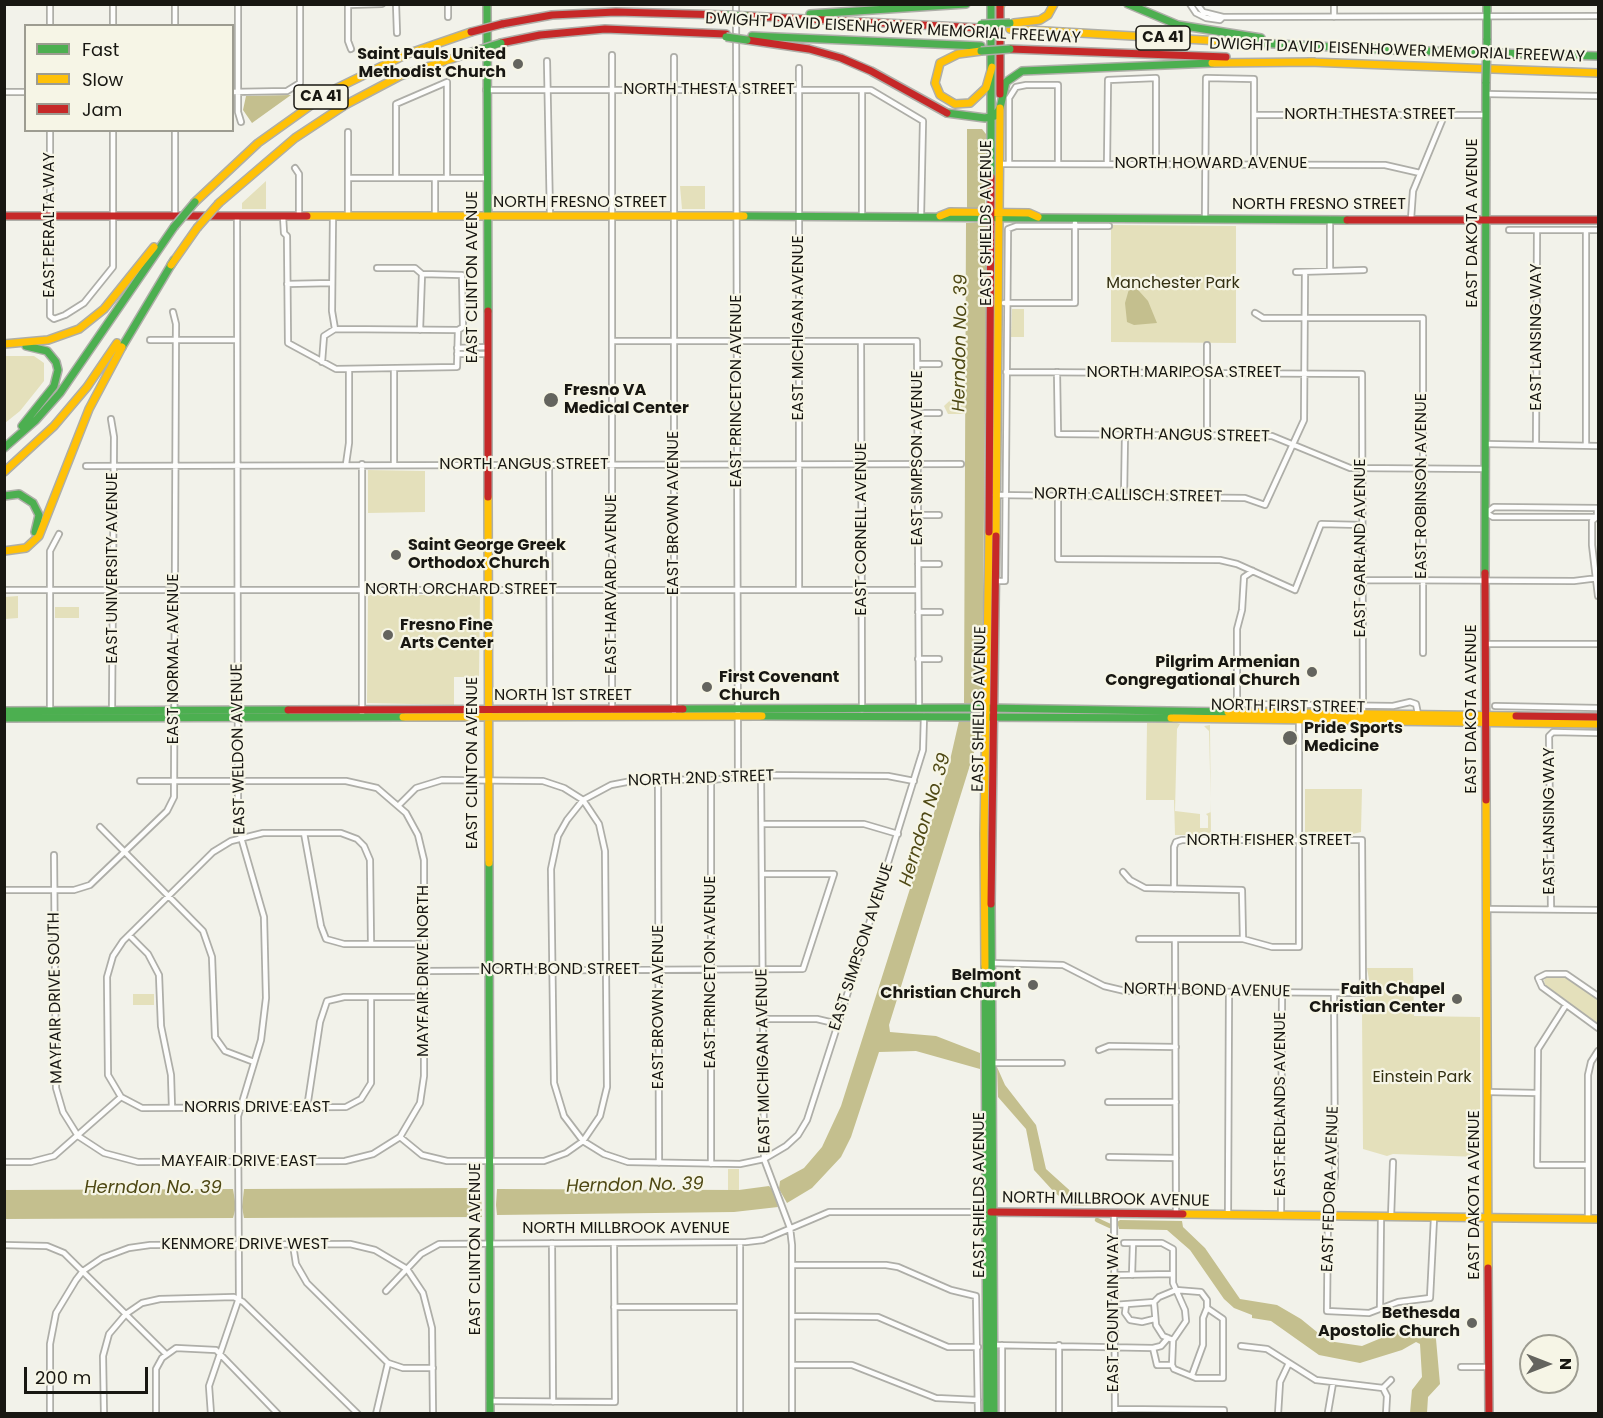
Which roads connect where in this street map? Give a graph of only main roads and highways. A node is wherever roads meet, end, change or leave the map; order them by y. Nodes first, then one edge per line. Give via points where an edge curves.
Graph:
1 (486, 4) edge
2 (966, 4) edge
3 (991, 4) edge
4 (1054, 4) edge
5 (1128, 4) edge
6 (1487, 4) edge
7 (1000, 5) edge
8 (747, 16) junction
9 (1010, 26) junction
10 (747, 38) junction
11 (1317, 45) junction
12 (981, 49) junction
13 (1599, 56) edge
14 (1314, 62) junction
15 (992, 67) junction
16 (1599, 73) edge
17 (1000, 108) junction
18 (991, 118) junction
19 (4, 216) edge
20 (486, 216) junction
21 (992, 216) junction
22 (1001, 216) junction
23 (1487, 220) junction
24 (1599, 220) edge
25 (174, 226) junction
26 (174, 260) junction
27 (992, 260) junction
28 (1004, 303) junction
29 (4, 344) edge
30 (21, 344) junction
31 (5, 447) edge
32 (6, 471) edge
33 (6, 495) edge
34 (998, 495) junction
35 (4, 546) edge
36 (4, 550) edge
37 (919, 709) junction
38 (550, 710) junction
39 (1104, 710) junction
40 (4, 711) edge
41 (968, 712) junction
42 (978, 712) joint
43 (991, 712) junction
44 (1237, 712) junction
45 (112, 713) junction
46 (612, 713) junction
47 (862, 713) junction
48 (487, 714) junction
49 (877, 716) junction
50 (1299, 716) junction
51 (560, 717) junction
52 (1077, 717) junction
53 (1599, 717) edge
54 (4, 718) edge
55 (1486, 719) junction
56 (1599, 724) edge
57 (988, 963) junction
58 (985, 1042) junction
59 (993, 1062) junction
60 (985, 1076) junction
61 (993, 1116) junction
62 (990, 1212) junction
63 (1488, 1219) junction
64 (1599, 1220) edge
65 (994, 1345) junction
66 (490, 1413) edge
67 (987, 1413) edge
68 (994, 1413) edge
69 (1489, 1413) edge

1 - 20 main road, EAST CLINTON AVENUE
2 - 8 main road
3 - 15 main road, EAST SHIELDS AVENUE
4 - 9 main road via 1040,20
5 - 11 main road via 1186,27
6 - 23 main road, EAST DAKOTA AVENUE, bridge
7 - 17 main road, EAST SHIELDS AVENUE
8 - 9 main road, DWIGHT DAVID EISENHOWER MEMORIAL FREEWAY / CA 41, bridge
8 - 25 main road, DWIGHT DAVID EISENHOWER MEMORIAL FREEWAY / CA 41, bridge via 616,12 552,15 471,32 407,54 331,91 258,143
9 - 11 main road, DWIGHT DAVID EISENHOWER MEMORIAL FREEWAY / CA 41
10 - 12 main road, DWIGHT DAVID EISENHOWER MEMORIAL FREEWAY / CA 41
10 - 18 main road via 835,56 872,71 942,112
10 - 26 main road, DWIGHT DAVID EISENHOWER MEMORIAL FREEWAY / CA 41, bridge via 605,29 540,35 501,43 400,76 345,105 286,145 219,203
11 - 13 main road, DWIGHT DAVID EISENHOWER MEMORIAL FREEWAY / CA 41
12 - 14 main road, DWIGHT DAVID EISENHOWER MEMORIAL FREEWAY / CA 41, bridge
12 - 15 main road via 940,63 935,83 940,95 955,104 970,103 986,88
14 - 16 main road, DWIGHT DAVID EISENHOWER MEMORIAL FREEWAY / CA 41
14 - 17 main road via 1022,70 1006,82
15 - 18 main road, EAST SHIELDS AVENUE
17 - 18 main road
17 - 22 main road, EAST SHIELDS AVENUE
18 - 21 main road, EAST SHIELDS AVENUE
19 - 20 main road, NORTH FRESNO STREET
20 - 21 main road, NORTH FRESNO STREET
20 - 48 main road, EAST CLINTON AVENUE
21 - 22 main road, NORTH FRESNO STREET
21 - 27 main road, EAST SHIELDS AVENUE
22 - 23 main road, NORTH FRESNO STREET
22 - 28 main road, EAST SHIELDS AVENUE
23 - 24 main road, NORTH FRESNO STREET
23 - 55 main road, EAST DAKOTA AVENUE
25 - 30 main road via 104,309 86,324 63,336
25 - 31 main road, DWIGHT DAVID EISENHOWER MEMORIAL FREEWAY / CA 41 via 60,393
26 - 32 main road, DWIGHT DAVID EISENHOWER MEMORIAL FREEWAY / CA 41 via 87,387 54,426
26 - 36 main road via 94,400 39,536 26,548
27 - 28 main road via 995,297
27 - 34 main road, EAST SHIELDS AVENUE
28 - 34 main road, EAST SHIELDS AVENUE
29 - 30 main road
30 - 31 main road via 51,354 58,376 51,391
33 - 35 main road via 27,498 36,507 39,520 29,539
34 - 43 main road, EAST SHIELDS AVENUE
34 - 43 main road, EAST SHIELDS AVENUE
37 - 41 main road, NORTH 1ST STREET
37 - 47 main road, NORTH 1ST STREET
37 - 49 main road via 914,713
38 - 46 main road, NORTH 1ST STREET
38 - 48 main road, NORTH 1ST STREET
38 - 51 main road
39 - 43 main road, NORTH FIRST STREET
39 - 44 main road, NORTH FIRST STREET
39 - 52 main road
40 - 45 main road, NORTH 1ST STREET
41 - 42 main road, NORTH 1ST STREET
41 - 49 main road, NORTH 1ST STREET
42 - 43 main road, NORTH FIRST STREET
43 - 52 main road, NORTH FIRST STREET
43 - 57 main road, EAST SHIELDS AVENUE via 984,826
44 - 50 main road, NORTH FIRST STREET
44 - 52 main road, NORTH FIRST STREET
45 - 48 main road, NORTH 1ST STREET
45 - 54 main road, NORTH 1ST STREET
46 - 47 main road, NORTH 1ST STREET
46 - 51 main road, NORTH 1ST STREET
47 - 49 main road, NORTH 1ST STREET
48 - 51 main road, NORTH 1ST STREET
48 - 66 main road, EAST CLINTON AVENUE
50 - 55 main road, NORTH FIRST STREET via 1366,721
50 - 55 main road, NORTH FIRST STREET via 1418,714
53 - 55 main road, NORTH FIRST STREET
55 - 56 main road, NORTH FIRST STREET
55 - 63 main road, EAST DAKOTA AVENUE
57 - 58 main road, EAST SHIELDS AVENUE
57 - 59 main road, EAST SHIELDS AVENUE
58 - 59 main road
58 - 60 main road, EAST SHIELDS AVENUE
59 - 61 main road, EAST SHIELDS AVENUE
60 - 61 main road
60 - 62 main road, EAST SHIELDS AVENUE
61 - 62 main road, EAST SHIELDS AVENUE
62 - 63 main road, NORTH MILLBROOK AVENUE
62 - 65 main road, EAST SHIELDS AVENUE
63 - 64 main road, NORTH MILLBROOK AVENUE
63 - 69 main road, EAST DAKOTA AVENUE
65 - 67 main road, EAST SHIELDS AVENUE
65 - 68 main road, EAST SHIELDS AVENUE

